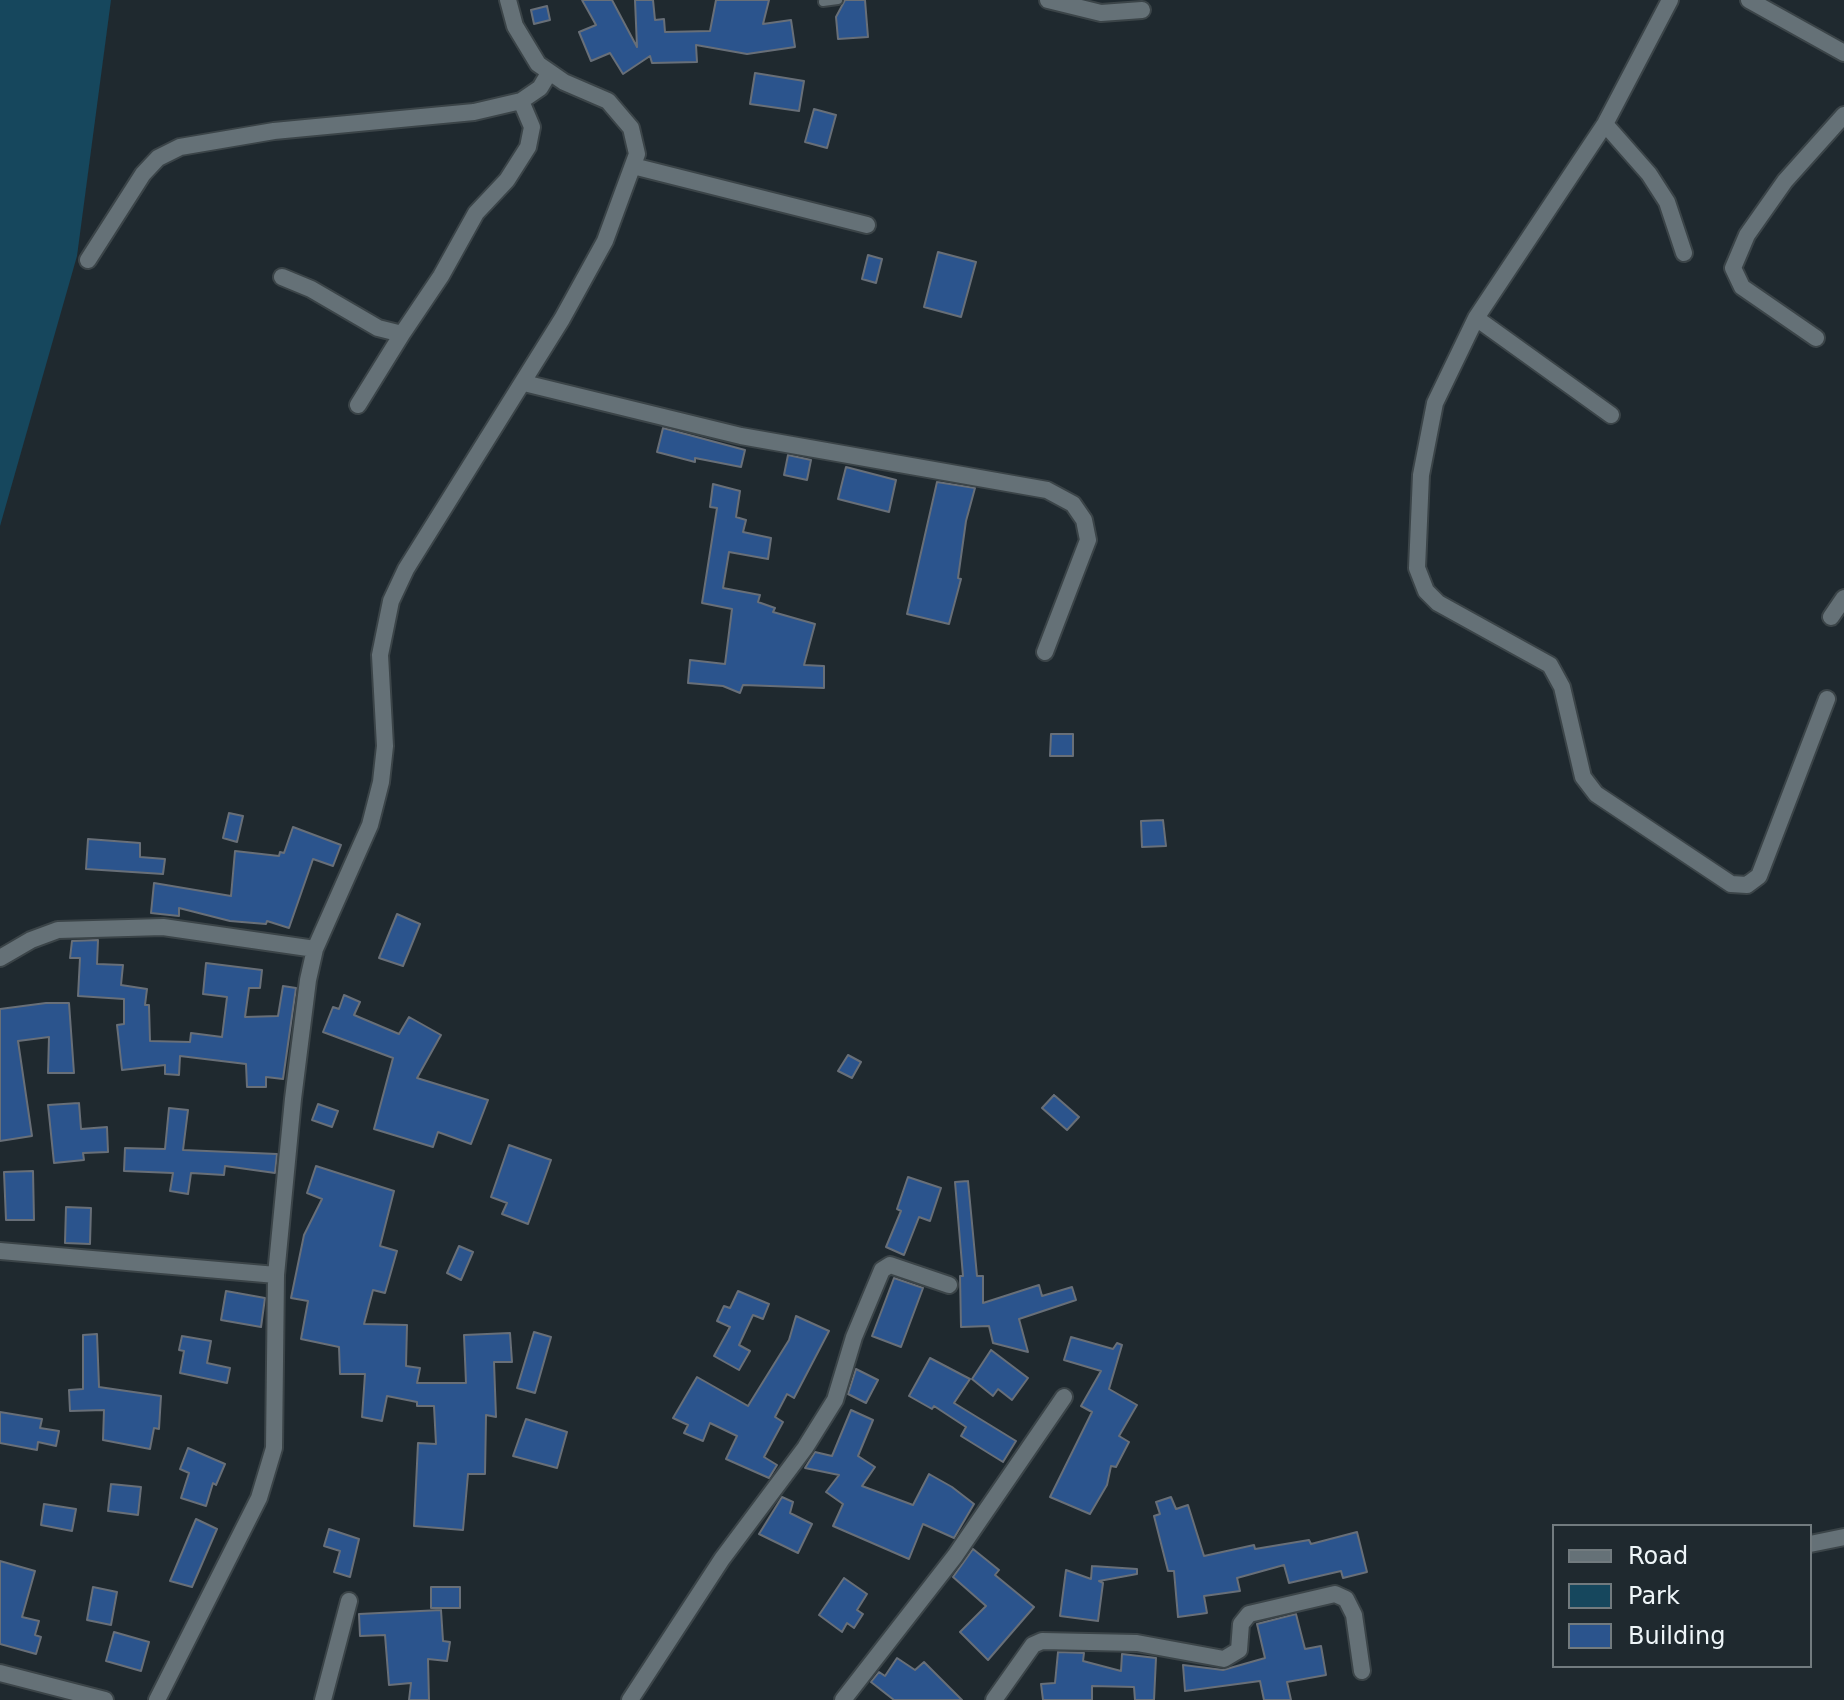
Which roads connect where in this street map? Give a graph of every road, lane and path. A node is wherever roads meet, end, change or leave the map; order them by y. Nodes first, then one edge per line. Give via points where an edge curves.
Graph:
1 (508, 0) edge
2 (838, 0) edge
3 (1048, 0) edge
4 (1670, 0) edge
5 (1749, 0) edge
6 (823, 2) dead end
7 (1142, 10) dead end
8 (1844, 53) edge
9 (549, 73) junction
10 (521, 101) junction
11 (1844, 115) edge
12 (1605, 124) junction
13 (633, 166) junction
14 (867, 225) dead end
15 (1684, 253) dead end
16 (88, 260) dead end
17 (282, 277) dead end
18 (1476, 318) junction
19 (402, 334) junction
20 (1816, 338) dead end
21 (524, 383) junction
22 (358, 405) dead end
23 (1611, 415) dead end
24 (1844, 598) edge
25 (1831, 617) dead end
26 (1045, 652) dead end
27 (1827, 699) dead end
28 (315, 949) junction
29 (0, 958) edge
30 (0, 1251) edge
31 (276, 1275) junction
32 (949, 1285) dead end
33 (1064, 1397) dead end
34 (1844, 1537) edge
35 (1812, 1544) edge
36 (349, 1601) dead end
37 (1362, 1671) dead end
38 (0, 1673) edge
39 (105, 1700) edge
40 (157, 1700) edge
41 (323, 1700) edge
42 (630, 1700) edge
43 (843, 1700) edge
44 (994, 1700) edge

1 - 9 street via 527,50
2 - 6 lane
3 - 7 street via 1101,13
4 - 12 street
5 - 8 street
9 - 10 street via 540,88
9 - 13 street via 608,101 622,115 635,138
10 - 16 street via 474,112 274,131 180,147 158,158 143,174
10 - 19 street via 532,127 528,147 476,213
11 - 20 street via 1785,181 1747,235 1733,268 1742,287
12 - 15 street via 1667,202
12 - 18 street
13 - 14 street
13 - 21 street via 605,241
17 - 19 street via 378,328
18 - 23 street
18 - 27 street via 1435,403 1427,435 1417,568 1426,591 1438,603 1550,665 1562,687 1589,787 1717,878 1731,884 1753,883
19 - 22 street
21 - 26 street via 741,436 1047,490 1073,504 1088,540
21 - 28 street via 391,601 380,655 385,746 381,782 370,825
24 - 25 street
28 - 29 street via 163,927 58,930
28 - 31 street via 293,1099
30 - 31 street
31 - 40 street via 274,1448 259,1498
32 - 42 street via 890,1265 882,1270 835,1400
33 - 43 street via 955,1556
34 - 35 street
36 - 41 street
37 - 44 street via 1354,1615 1346,1599 1335,1594 1249,1614 1241,1624 1239,1650 1224,1659 1137,1643 1042,1641 1033,1645
38 - 39 street

